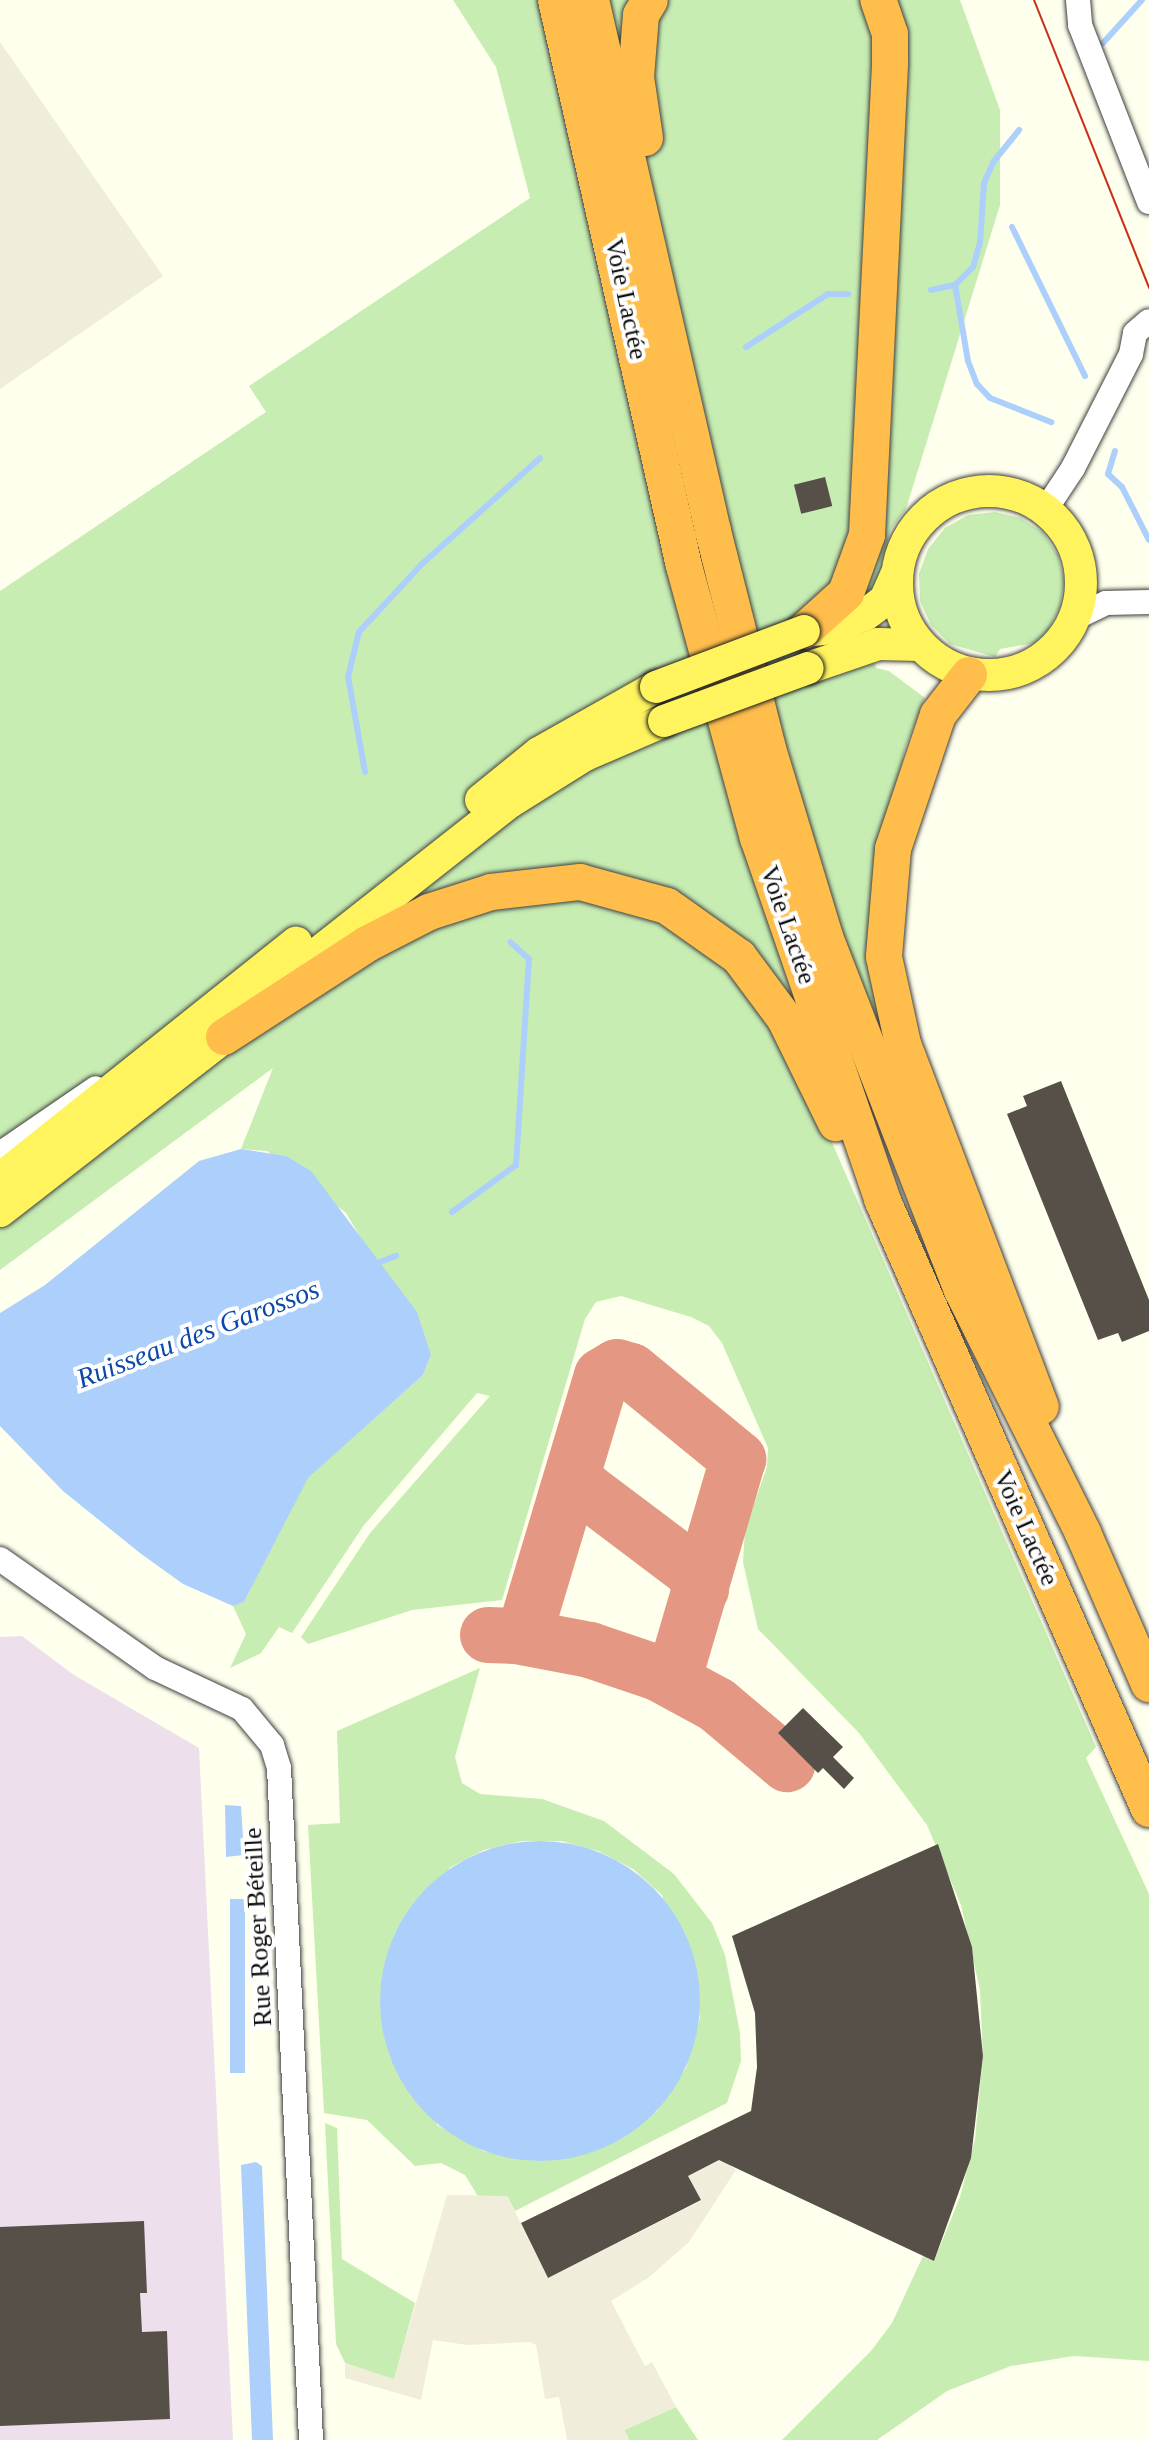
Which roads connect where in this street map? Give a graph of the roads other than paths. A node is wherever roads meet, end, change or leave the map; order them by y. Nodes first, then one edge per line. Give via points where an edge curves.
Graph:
1 (556, 0) edge
2 (591, 0) edge
3 (650, 0) edge
4 (878, 0) edge
5 (1078, 0) edge
6 (1149, 202) edge
7 (640, 210) junction
8 (1149, 321) edge
9 (1046, 509) junction
10 (896, 575) junction
11 (1149, 602) edge
12 (1075, 618) junction
13 (804, 631) junction
14 (920, 645) junction
15 (969, 675) junction
16 (224, 1037) junction
17 (114, 1085) junction
18 (0, 1154) edge
19 (0, 1179) edge
20 (882, 1199) junction
21 (0, 1211) edge
22 (1083, 1533) junction
23 (0, 1559) edge
24 (1149, 1684) edge
25 (1149, 1809) edge
26 (311, 2440) edge

1 - 20 highway, Voie Lactée via 684,566 758,838
2 - 7 highway, Voie Lactée
3 - 7 highway via 641,15 636,77 653,194
4 - 13 highway via 890,34 890,62 867,535 846,593
5 - 6 street via 1080,25
7 - 22 highway, Voie Lactée via 768,749 825,937 962,1290
8 - 9 street via 1135,333 1124,367
9 - 10 main road via 1000,491 970,492 943,503 908,539
9 - 12 main road via 1063,526 1078,558 1082,588
10 - 13 main road via 885,600 865,615
10 - 14 main road via 901,612
11 - 12 street via 1106,603
12 - 15 main road via 1042,659 1019,670
13 - 17 main road, bridge via 656,687 539,753
14 - 15 main road
14 - 16 main road, bridge via 878,644 585,755 510,802 281,982
15 - 22 highway via 938,715 893,849 884,957 903,1044 1026,1362
16 - 20 highway via 367,944 429,912 491,892 580,882 667,906 739,957 785,1019 851,1155
16 - 21 main road
17 - 18 street via 94,1088
17 - 19 main road
20 - 25 highway, Voie Lactée
22 - 24 highway, Voie Lactée
23 - 26 street, Rue Roger Béteille via 155,1668 242,1709 272,1745 280,1796

